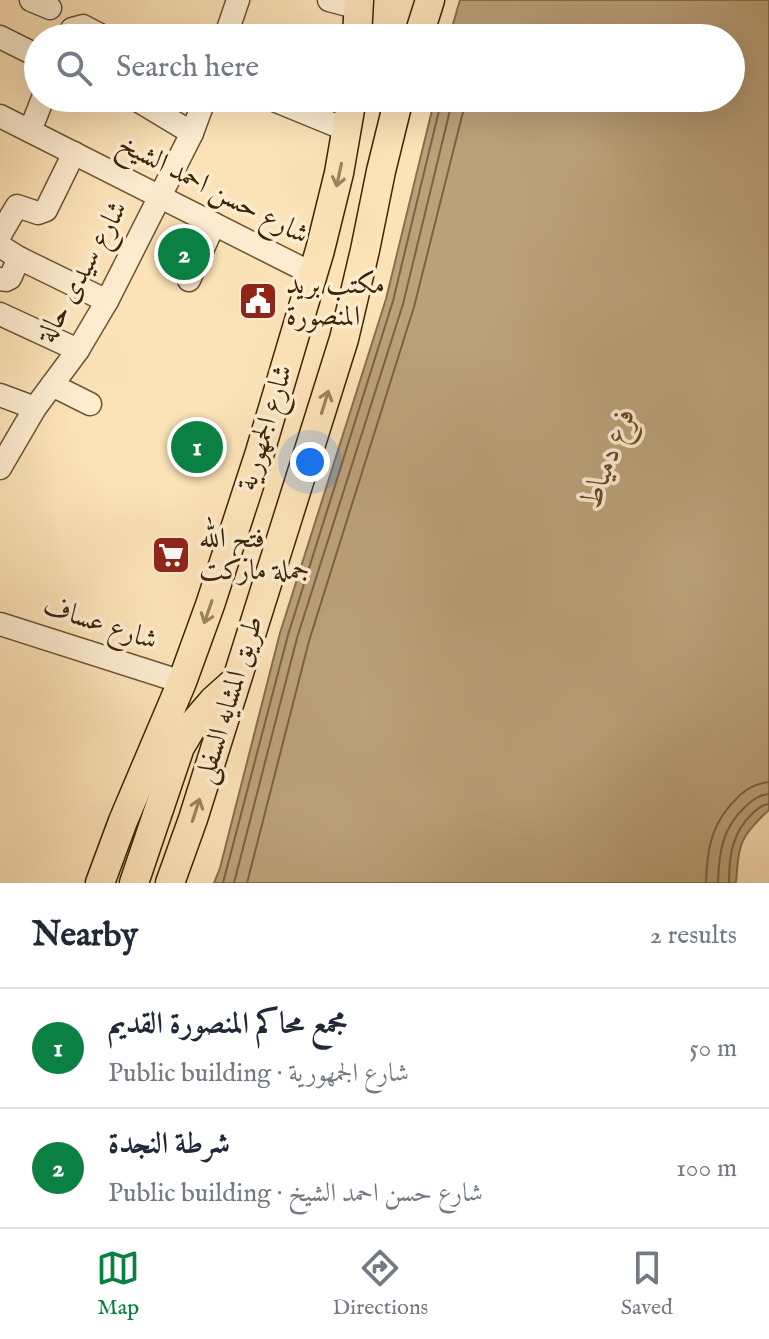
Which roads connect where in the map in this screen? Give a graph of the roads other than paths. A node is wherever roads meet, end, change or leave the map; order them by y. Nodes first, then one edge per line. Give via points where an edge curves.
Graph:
1 (238, 0) edge
2 (329, 0) edge
3 (359, 4) edge
4 (230, 24) edge
5 (358, 24) edge
6 (0, 37) edge
7 (24, 49) edge
8 (37, 112) edge
9 (157, 112) edge
10 (200, 112) edge
11 (303, 112) edge
12 (350, 112) edge
13 (396, 112) edge
14 (0, 116) edge
15 (347, 130) junction
16 (30, 131) junction
17 (192, 133) junction
18 (74, 153) junction
19 (159, 197) junction
20 (214, 224) junction
21 (0, 235) edge
22 (10, 252) edge
23 (313, 274) junction
24 (0, 279) edge
25 (189, 280) dead end
26 (107, 301) junction
27 (0, 314) edge
28 (78, 350) junction
29 (52, 385) junction
30 (0, 395) edge
31 (90, 404) dead end
32 (35, 408) junction
33 (0, 468) edge
34 (0, 624) edge
35 (236, 680) junction
36 (182, 682) junction
37 (100, 883) edge
38 (134, 883) edge
39 (170, 883) edge

1 - 4 street
2 - 3 street
3 - 5 main road
6 - 7 street
8 - 16 street
9 - 17 street
10 - 17 street, شارع سيدى حالة
11 - 15 street
12 - 15 main road, شارع الجمهورية
35 -> 13 main road, طريق المشايه السفلى via 344,339
14 - 16 street, شارع حسن احمد الشيخ
15 -> 23 main road, شارع الجمهورية
16 - 18 street, شارع حسن احمد الشيخ
17 - 19 street, شارع سيدى حالة
18 - 19 street, شارع حسن احمد الشيخ
18 - 21 street via 46,210 38,213 17,206
19 - 20 street, شارع حسن احمد الشيخ
19 - 26 street, شارع سيدى حالة
20 - 23 street, شارع حسن احمد الشيخ
20 - 25 street
22 - 24 street via 10,278
22 - 26 street
23 -> 36 main road, شارع الجمهورية via 256,466
26 - 28 street, شارع سيدى حالة
27 - 28 street
28 - 29 street, شارع سيدى حالة
29 - 31 street
29 - 32 street, شارع سيدى حالة
30 - 32 street
32 - 33 street, شارع سيدى حالة
34 - 36 street, شارع عساف
35 - 38 main road via 195,722 180,747
39 -> 35 main road, طريق المشايه السفلى
36 - 37 main road, شارع الجمهورية

